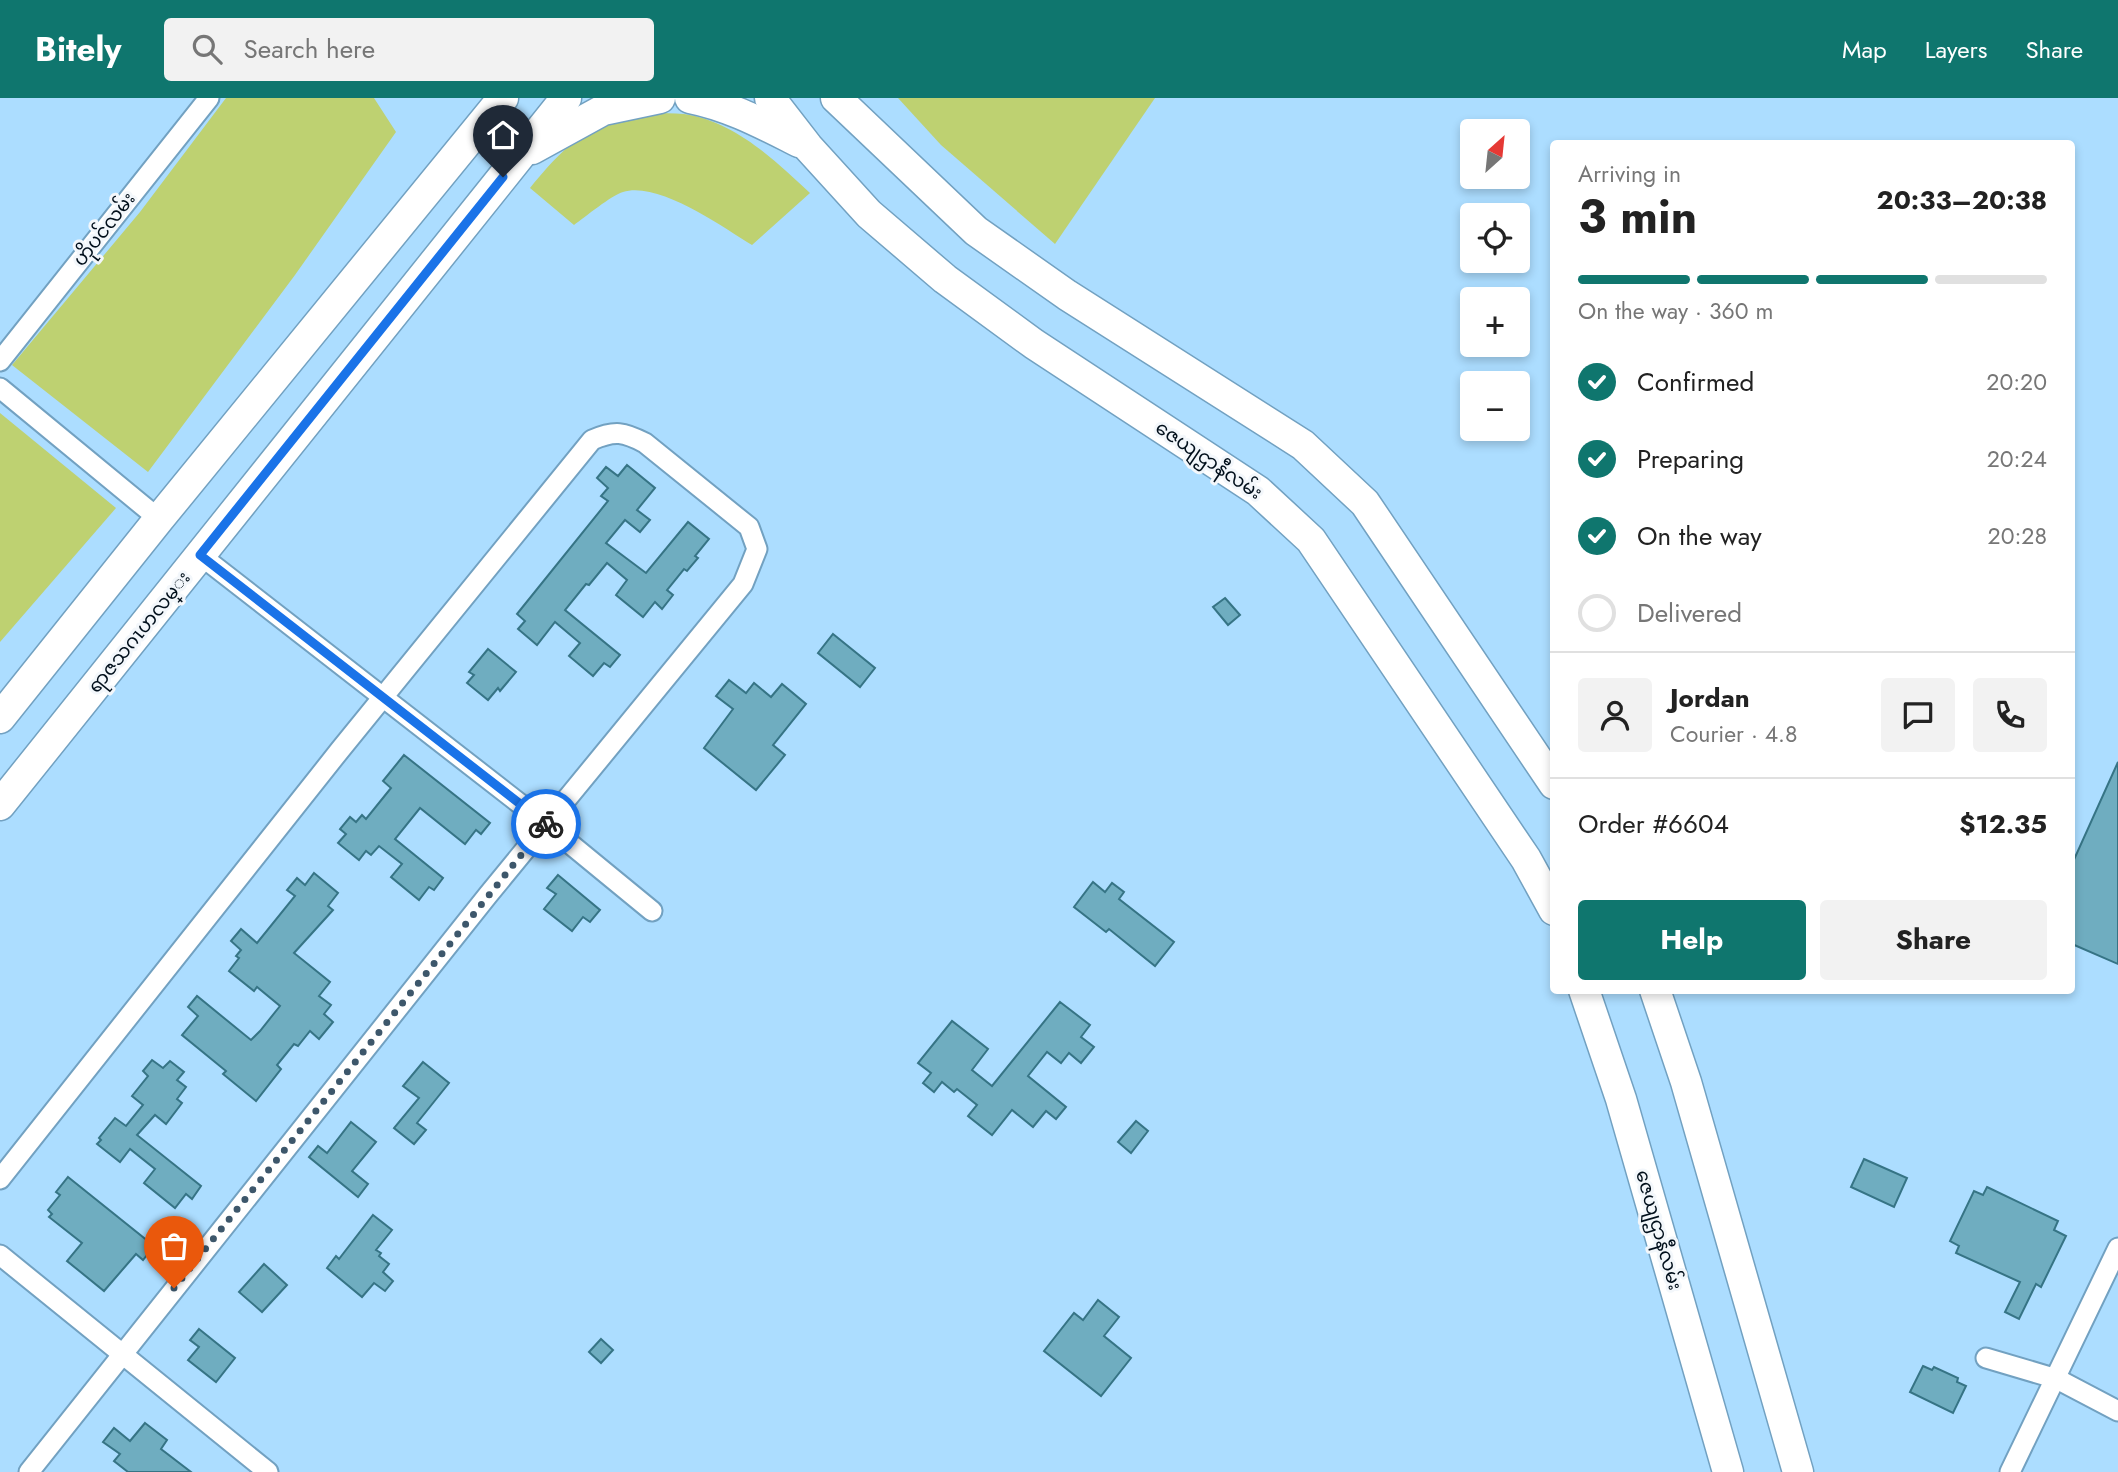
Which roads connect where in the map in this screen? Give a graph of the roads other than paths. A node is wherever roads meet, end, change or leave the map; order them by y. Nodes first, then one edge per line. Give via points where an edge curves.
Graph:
1 (209, 98) edge
2 (503, 98) edge
3 (566, 98) edge
4 (660, 98) edge
5 (690, 98) edge
6 (770, 98) edge
7 (836, 98) edge
8 (808, 147) junction
9 (520, 156) junction
10 (0, 361) edge
11 (0, 388) edge
12 (159, 519) junction
13 (200, 555) junction
14 (384, 696) junction
15 (0, 718) edge
16 (1550, 778) edge
17 (0, 805) edge
18 (546, 824) junction
19 (1550, 903) edge
20 (652, 911) dead end
21 (1585, 994) edge
22 (1656, 994) edge
23 (0, 1179) edge
24 (2118, 1248) edge
25 (0, 1255) edge
26 (122, 1354) junction
27 (1986, 1358) dead end
28 (2057, 1379) junction
29 (2118, 1411) edge
30 (29, 1472) edge
31 (268, 1472) edge
32 (1728, 1472) edge
33 (1798, 1472) edge
34 (2010, 1472) edge

1 - 10 street, ဟိုပင်လမ်း
2 - 12 main road
3 - 9 main road, ရာဇသဂၤဟလမ္း
4 - 9 main road via 603,110
5 - 8 main road via 744,114
6 - 8 main road, ဇေယျဌာနီလမ်း
7 - 16 main road via 976,230 1067,295 1303,445 1365,503
8 - 19 main road, ဇေယျဌာနီလမ်း via 869,214 945,279 1034,344 1258,491 1311,540
9 - 13 main road, ရာဇသဂၤဟလမ္း
11 - 12 street
12 - 15 main road
13 - 14 street
13 - 17 main road, ရာဇသဂၤဟလမ္း
14 - 18 street
14 - 18 street via 592,440 607,433 626,433 656,452 749,527 757,549 743,584
14 - 23 street
18 - 20 street
18 - 26 street
21 - 32 main road, ဇေယျဌာနီလမ်း via 1621,1099
22 - 33 main road
24 - 28 street
25 - 26 street
26 - 30 street
26 - 31 street
27 - 28 street
28 - 29 street
28 - 34 street

